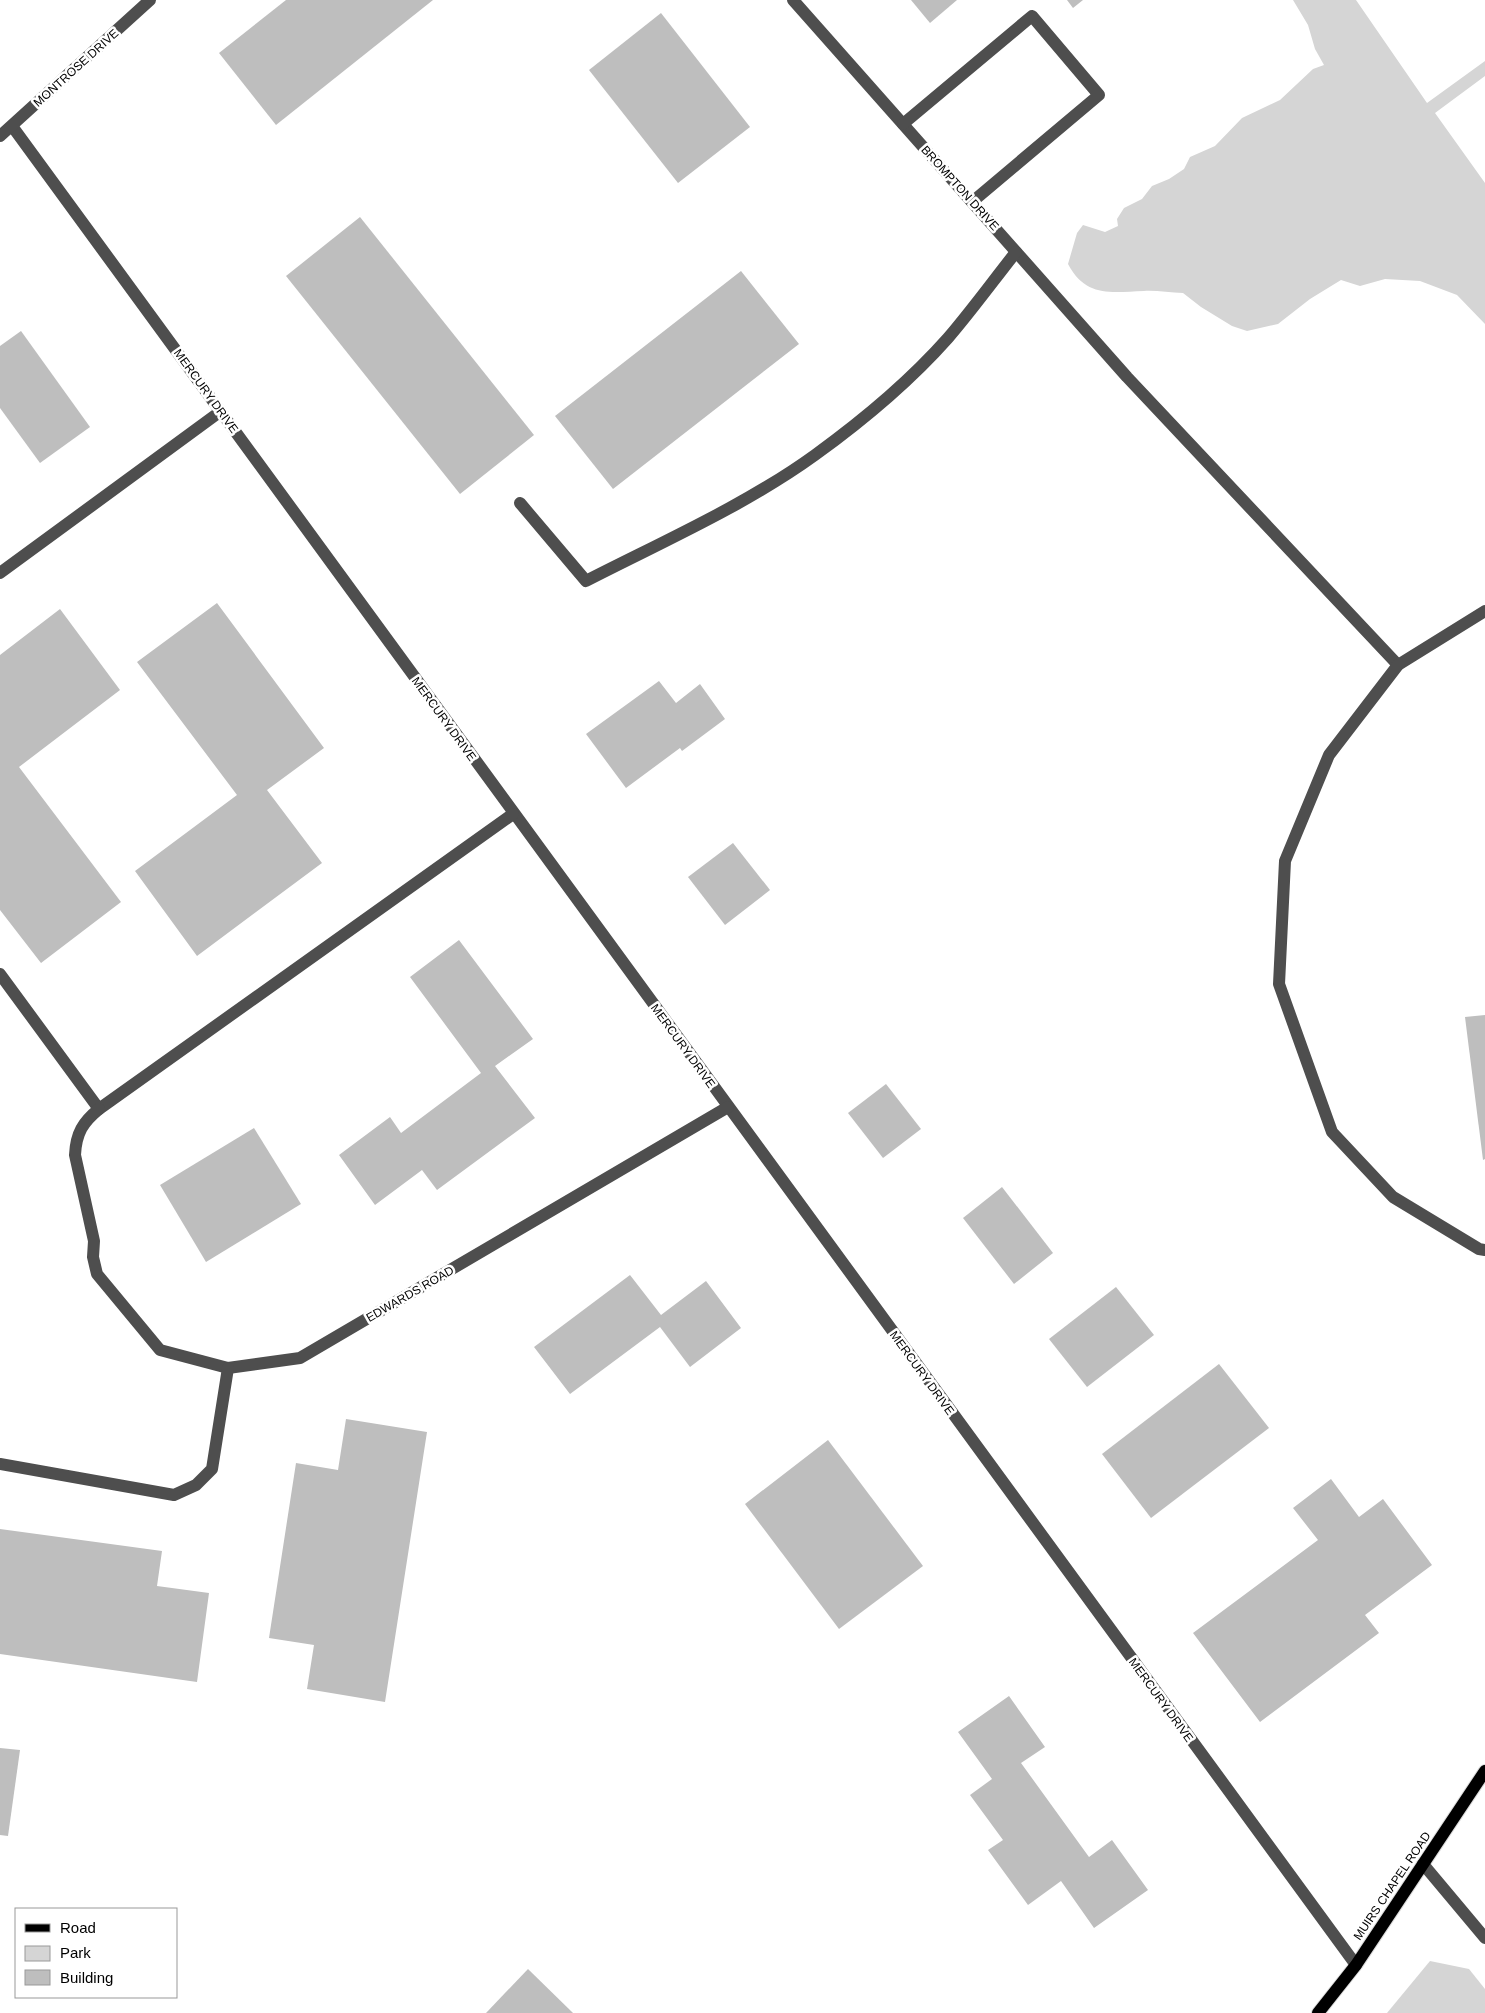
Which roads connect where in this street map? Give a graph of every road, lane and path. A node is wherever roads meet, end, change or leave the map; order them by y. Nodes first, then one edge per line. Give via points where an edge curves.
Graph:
1 (150, 0) edge
2 (793, 0) edge
3 (903, 124) junction
4 (12, 126) junction
5 (0, 136) edge
6 (972, 202) junction
7 (1016, 252) junction
8 (221, 411) junction
9 (520, 503) dead end
10 (0, 573) edge
11 (1485, 611) edge
12 (1398, 665) junction
13 (513, 814) junction
14 (0, 974) edge
15 (728, 1108) junction
16 (99, 1109) junction
17 (1485, 1250) edge
18 (228, 1368) junction
19 (0, 1464) edge
20 (1485, 1771) edge
21 (1423, 1864) junction
22 (1485, 1938) edge
23 (1356, 1965) junction
24 (1318, 2013) edge

1 - 4 street, MONTROSE DRIVE
2 - 3 street, BROMPTON DRIVE
3 - 6 street, BROMPTON DRIVE
3 - 6 street via 1032,16 1098,95
4 - 5 street, MONTROSE DRIVE
4 - 8 street, MERCURY DRIVE
6 - 7 street, BROMPTON DRIVE
7 - 9 street via 947,338 912,375 822,450 768,485 595,577 586,581
7 - 12 street, BROMPTON DRIVE via 1127,377
8 - 10 street
8 - 13 street, MERCURY DRIVE
11 - 12 street
12 - 17 street via 1329,755 1285,861 1279,984 1332,1132 1393,1197
13 - 15 street, MERCURY DRIVE
13 - 16 street
14 - 16 street
15 - 18 street, EDWARDS ROAD via 300,1358
15 - 23 street, MERCURY DRIVE
16 - 18 street, EDWARDS ROAD via 86,1120 75,1155 94,1241 97,1274 160,1350
18 - 19 street via 212,1469 196,1485 174,1495
20 - 21 main road, MUIRS CHAPEL ROAD
21 - 22 street
21 - 23 main road, MUIRS CHAPEL ROAD
23 - 24 main road, MUIRS CHAPEL ROAD

